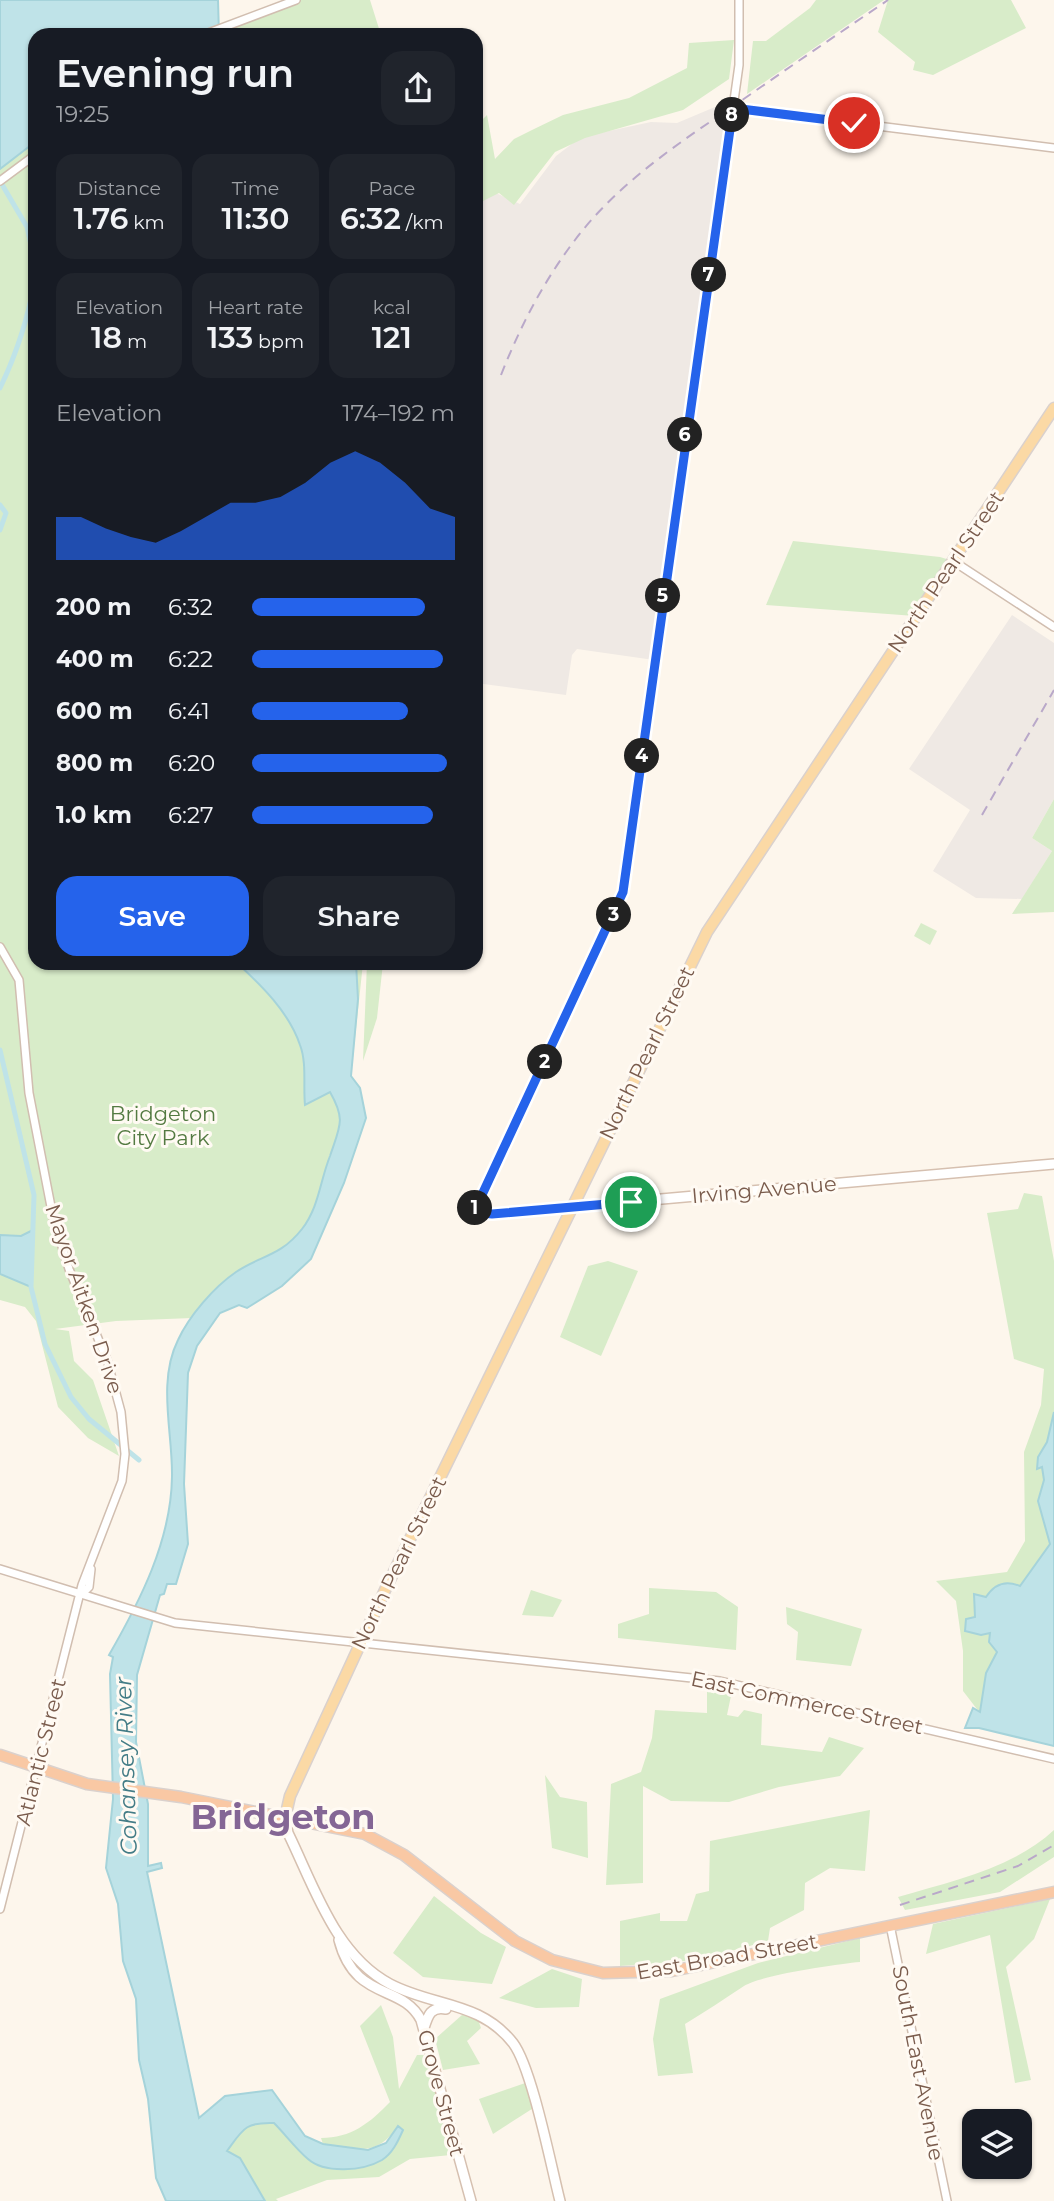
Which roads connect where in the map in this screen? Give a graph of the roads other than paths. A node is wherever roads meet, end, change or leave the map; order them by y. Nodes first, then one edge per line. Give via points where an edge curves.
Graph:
1 (296, 0) edge
2 (739, 0) edge
3 (223, 28) edge
4 (733, 108) junction
5 (1054, 148) edge
6 (28, 161) edge
7 (3, 179) edge
8 (1054, 408) edge
9 (953, 561) junction
10 (1054, 627) edge
11 (0, 947) edge
12 (1054, 1164) edge
13 (572, 1207) junction
14 (0, 1569) edge
15 (82, 1594) junction
16 (361, 1641) junction
17 (0, 1755) edge
18 (1054, 1759) edge
19 (38, 1768) junction
20 (285, 1818) junction
21 (1054, 1892) edge
22 (0, 1909) edge
23 (890, 1925) junction
24 (337, 1932) junction
25 (355, 1958) junction
26 (358, 1977) junction
27 (379, 1977) junction
28 (482, 2016) junction
29 (424, 2028) junction
30 (471, 2201) edge
31 (560, 2201) edge
32 (947, 2201) edge

1 - 3 street
2 - 4 street via 740,53
4 - 5 street
4 - 13 street, Irving Avenue via 623,892 474,1212
6 - 7 street
8 - 9 main road, North Pearl Street
9 - 10 street
9 - 13 main road, North Pearl Street via 708,932
11 - 15 street, Mayor Aitken Drive via 19,980 29,1093 53,1217 107,1360 121,1412 122,1481
12 - 13 main road, Irving Avenue
13 - 16 main road, North Pearl Street
14 - 15 street, East Commerce Street
15 - 16 street, East Commerce Street via 155,1618
15 - 19 street, Atlantic Street
16 - 18 street, East Commerce Street via 720,1681
16 - 20 main road, North Pearl Street via 290,1796
17 - 19 highway, East Broad Street
19 - 20 highway, East Broad Street via 106,1788
19 - 22 street, Atlantic Street
20 - 23 highway, East Broad Street via 382,1841 515,1941 552,1960 603,1973 672,1971
20 - 24 main road
21 - 23 highway, East Broad Street
23 - 32 street, South East Avenue
24 - 25 main road
24 - 26 main road via 344,1957
25 - 26 main road
25 - 27 main road
26 - 27 main road
26 - 29 main road, Grove Street via 411,2005
27 - 28 main road via 408,1992
28 - 29 main road via 435,2008
28 - 31 main road via 519,2053
29 - 30 main road, Grove Street

